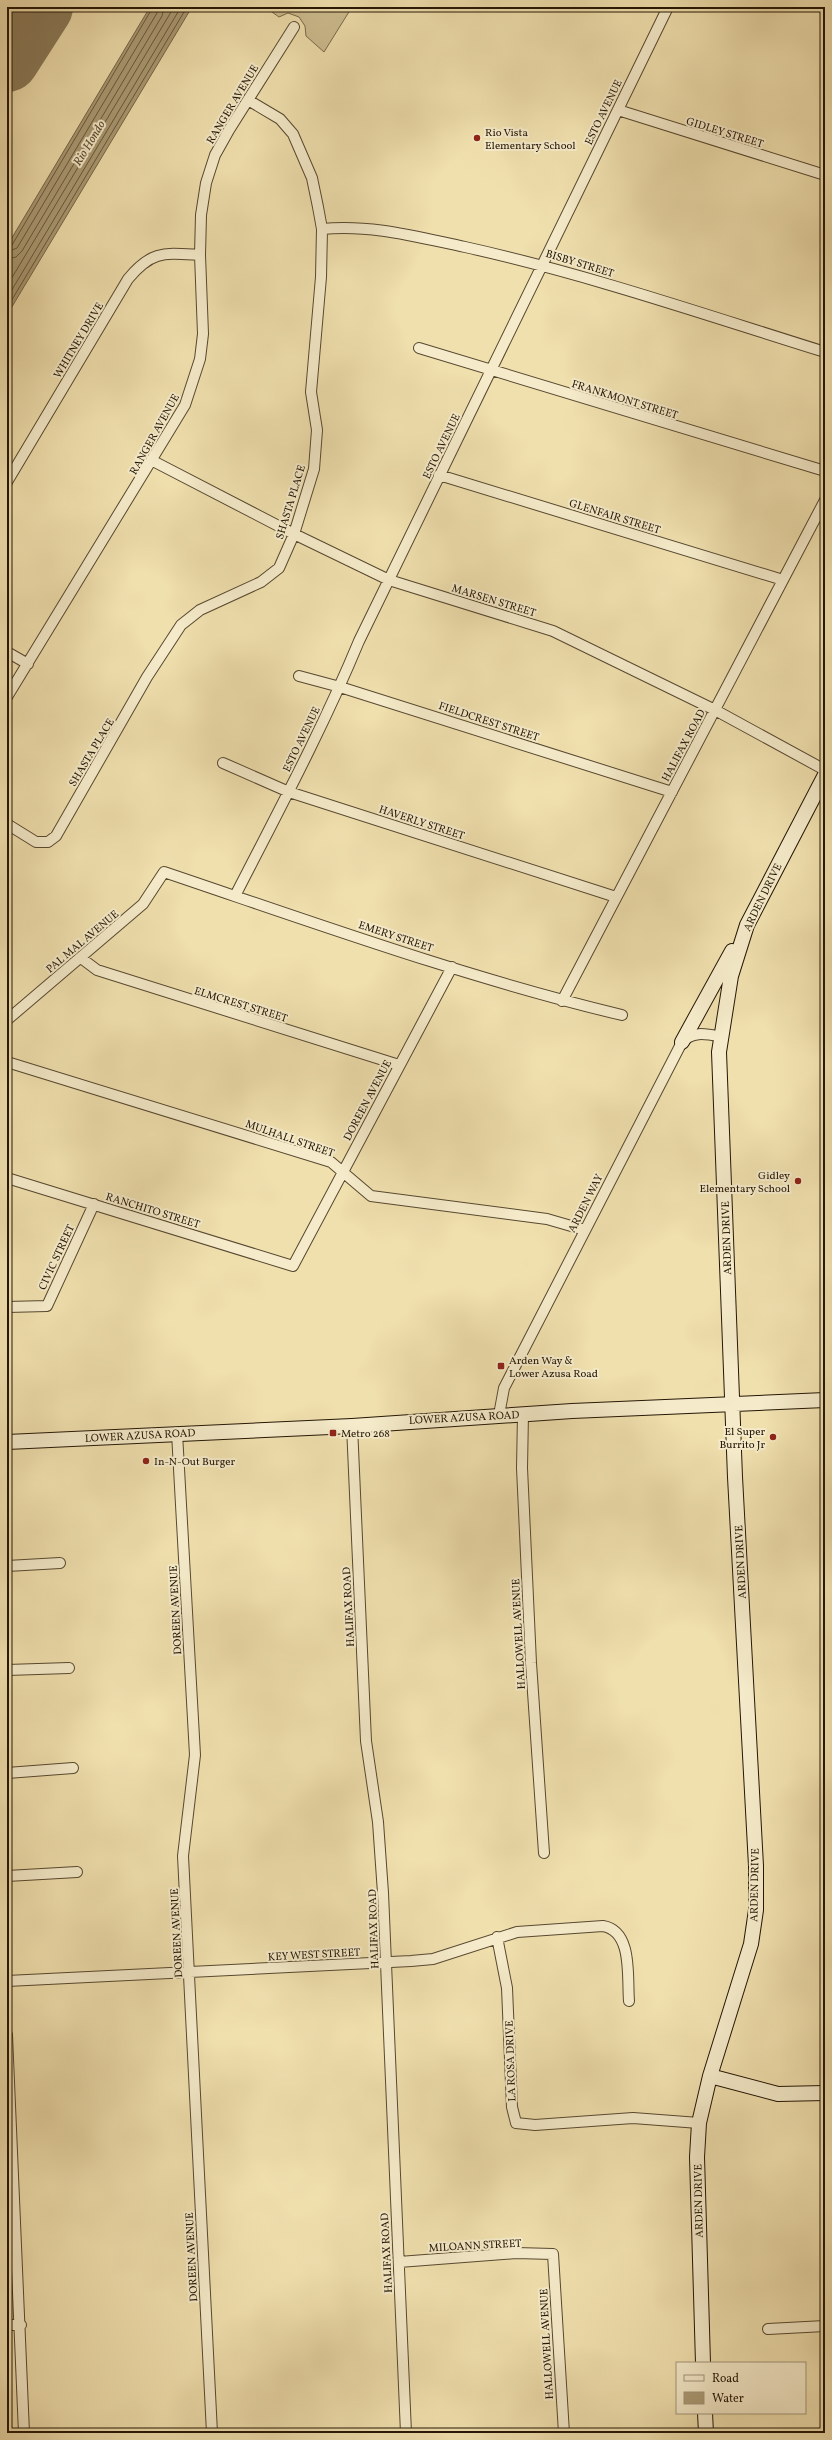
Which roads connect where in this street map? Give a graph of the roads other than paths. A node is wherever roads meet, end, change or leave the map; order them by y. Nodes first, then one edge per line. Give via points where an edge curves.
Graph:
1 (668, 7) edge
2 (294, 27) dead end
3 (248, 100) junction
4 (618, 110) junction
5 (825, 175) edge
6 (322, 229) junction
7 (200, 255) junction
8 (542, 264) junction
9 (419, 348) dead end
10 (825, 352) edge
11 (491, 371) junction
12 (153, 461) junction
13 (825, 471) edge
14 (439, 475) junction
15 (7, 482) edge
16 (825, 500) edge
17 (294, 534) junction
18 (389, 580) junction
19 (783, 580) junction
20 (7, 652) edge
21 (28, 664) junction
22 (299, 676) dead end
23 (340, 686) junction
24 (7, 697) edge
25 (715, 710) junction
26 (224, 763) dead end
27 (825, 770) edge
28 (825, 775) edge
29 (289, 792) junction
30 (672, 792) junction
31 (7, 824) edge
32 (164, 872) joint
33 (235, 896) junction
34 (616, 897) junction
35 (747, 925) junction
36 (81, 958) junction
37 (452, 967) junction
38 (562, 1001) junction
39 (622, 1015) dead end
40 (7, 1020) edge
41 (722, 1037) junction
42 (682, 1042) junction
43 (7, 1062) edge
44 (399, 1065) junction
45 (342, 1173) junction
46 (7, 1178) edge
47 (94, 1204) junction
48 (585, 1230) junction
49 (293, 1266) joint
50 (7, 1307) edge
51 (825, 1400) edge
52 (734, 1404) junction
53 (523, 1414) junction
54 (499, 1416) junction
55 (352, 1426) junction
56 (178, 1433) junction
57 (7, 1442) edge
58 (60, 1563) dead end
59 (7, 1566) edge
60 (69, 1668) dead end
61 (7, 1670) edge
62 (73, 1768) dead end
63 (7, 1773) edge
64 (544, 1853) dead end
65 (77, 1872) dead end
66 (7, 1876) edge
67 (497, 1937) junction
68 (386, 1963) junction
69 (190, 1973) junction
70 (7, 1981) edge
71 (629, 2000) dead end
72 (7, 2035) edge
73 (710, 2076) junction
74 (825, 2093) edge
75 (699, 2123) junction
76 (10, 2159) edge
77 (553, 2254) joint
78 (398, 2262) junction
79 (7, 2325) edge
80 (21, 2325) junction
81 (825, 2326) edge
82 (768, 2329) dead end
83 (703, 2362) edge
84 (705, 2414) edge
85 (24, 2433) edge
86 (212, 2433) edge
87 (406, 2433) edge
88 (564, 2433) edge
89 (706, 2433) edge

1 - 4 street, ESTO AVENUE
2 - 3 street, RANGER AVENUE
3 - 6 street, SHASTA PLACE via 280,118 293,134 312,178
3 - 7 street, RANGER AVENUE via 215,155 206,183 201,215
4 - 5 street, GIDLEY STREET
4 - 8 street, ESTO AVENUE
6 - 8 street, BISBY STREET via 343,227 385,230
6 - 17 street, SHASTA PLACE via 311,392 317,430 314,469
7 - 12 street, RANGER AVENUE via 203,334 200,359 185,405
7 - 15 street, WHITNEY DRIVE via 152,256 140,264 128,279
8 - 10 street, BISBY STREET
8 - 11 street, ESTO AVENUE
9 - 11 street, FRANKMONT STREET
11 - 13 street, FRANKMONT STREET
11 - 14 street, ESTO AVENUE
12 - 17 street, MARSEN STREET
12 - 21 street, RANGER AVENUE
14 - 18 street, ESTO AVENUE
14 - 19 street, GLENFAIR STREET
16 - 19 street, HALIFAX ROAD
17 - 18 street, MARSEN STREET
17 - 31 street, SHASTA PLACE via 279,568 261,582 200,610 181,625 147,677 56,836 48,842 36,842
18 - 23 street, ESTO AVENUE
18 - 25 street, MARSEN STREET via 553,631
19 - 25 street, HALIFAX ROAD
20 - 21 street
21 - 24 street, RANGER AVENUE
22 - 23 street, FIELDCREST STREET
23 - 29 street, ESTO AVENUE
23 - 30 street, FIELDCREST STREET
25 - 27 street, MARSEN STREET
25 - 30 street, HALIFAX ROAD
26 - 29 street, HAVERLY STREET
28 - 35 street, ARDEN DRIVE
29 - 33 street, ESTO AVENUE
29 - 34 street, HAVERLY STREET
30 - 34 street, HALIFAX ROAD
32 - 33 street, EMERY STREET
32 - 36 street, PAL MAL AVENUE via 143,904
33 - 37 street, EMERY STREET
34 - 38 street, HALIFAX ROAD
35 - 41 street, ARDEN DRIVE via 731,976
35 - 42 street
36 - 40 street, PAL MAL AVENUE
36 - 44 street, ELMCREST STREET via 97,970
37 - 38 street, EMERY STREET
37 - 44 street, DOREEN AVENUE
38 - 39 street, EMERY STREET
41 - 42 street via 698,1034
41 - 52 street, ARDEN DRIVE via 719,1052
42 - 48 street, ARDEN WAY
43 - 45 street, MULHALL STREET via 331,1162
44 - 45 street, DOREEN AVENUE
45 - 48 street, MULHALL STREET via 371,1196 547,1219
45 - 49 street, DOREEN AVENUE
46 - 47 street, RANCHITO STREET
47 - 49 street, RANCHITO STREET
47 - 50 street, CIVIC STREET via 47,1306
48 - 54 street, ARDEN WAY via 504,1388
51 - 52 street, LOWER AZUSA ROAD
52 - 53 street, LOWER AZUSA ROAD
52 - 73 street, ARDEN DRIVE via 735,1477 756,1866 756,1910 749,1951
53 - 54 street, LOWER AZUSA ROAD
53 - 64 street, HALLOWELL AVENUE via 522,1468 530,1655
54 - 55 street, LOWER AZUSA ROAD
55 - 56 street, LOWER AZUSA ROAD
55 - 68 street, HALIFAX ROAD via 366,1741 381,1852
56 - 57 street, LOWER AZUSA ROAD
56 - 69 street, DOREEN AVENUE via 195,1755 184,1856
58 - 59 street
60 - 61 street
62 - 63 street
65 - 66 street
67 - 68 street, KEY WEST STREET via 433,1959
67 - 71 street, KEY WEST STREET via 517,1932 603,1926 614,1928 622,1937
67 - 75 street, LA ROSA DRIVE via 507,1988 512,2107 516,2123 535,2125 633,2118
68 - 69 street, KEY WEST STREET
68 - 78 street, HALIFAX ROAD
69 - 70 street, KEY WEST STREET
69 - 86 street, DOREEN AVENUE
72 - 76 street
73 - 74 street via 754,2090 778,2094
73 - 75 street, ARDEN DRIVE
75 - 83 street, ARDEN DRIVE via 697,2157
76 - 80 street
77 - 78 street, MILOANN STREET via 516,2253
77 - 88 street, HALLOWELL AVENUE
78 - 87 street, HALIFAX ROAD
79 - 80 street
80 - 85 street
81 - 82 street
84 - 89 street

